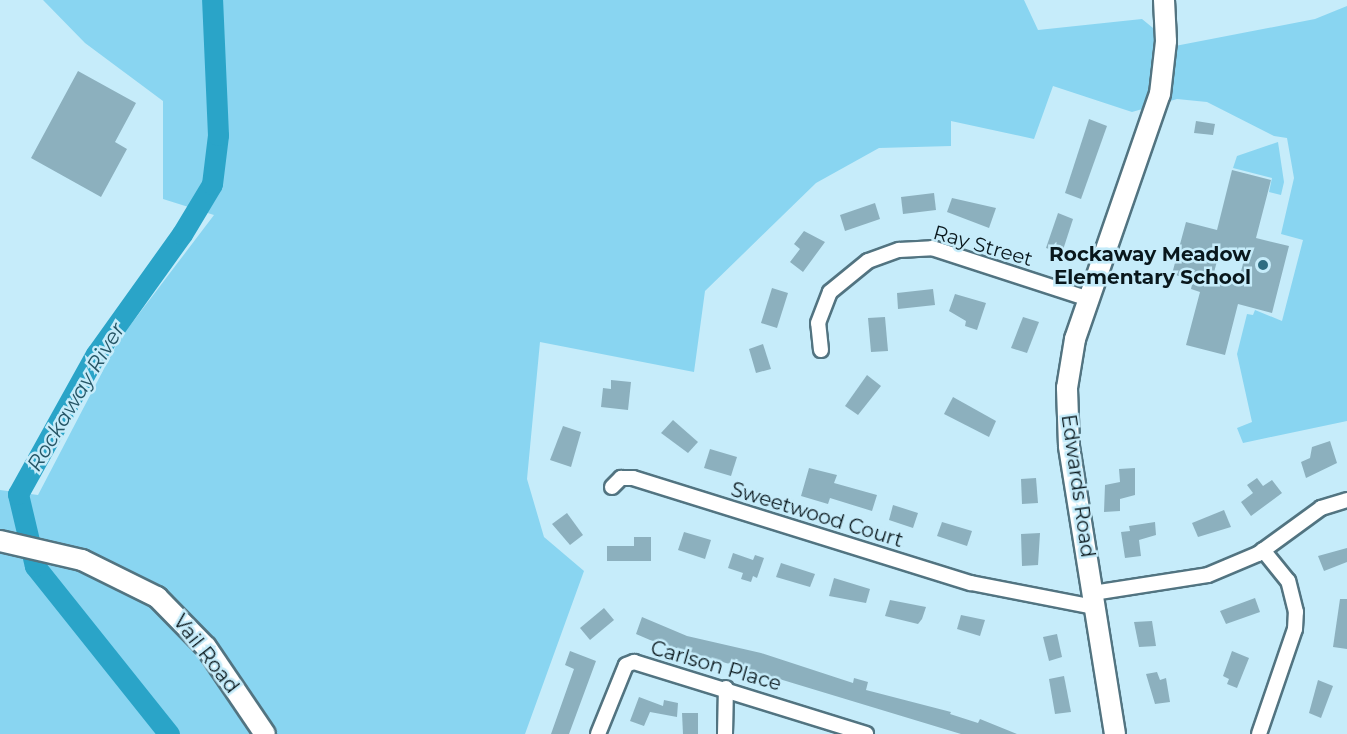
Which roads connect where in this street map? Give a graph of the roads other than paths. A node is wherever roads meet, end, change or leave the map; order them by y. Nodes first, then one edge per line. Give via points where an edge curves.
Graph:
1 (1164, 0) edge
2 (1089, 299) junction
3 (821, 350) dead end
4 (612, 487) dead end
5 (1347, 500) edge
6 (0, 541) edge
7 (1263, 550) junction
8 (1094, 600) junction
9 (726, 688) junction
10 (265, 734) edge
11 (598, 734) edge
12 (725, 734) edge
13 (864, 734) edge
14 (1115, 734) edge
15 (1259, 734) edge

1 - 2 street, Edwards Road via 1166,41 1160,94
2 - 3 street, Ray Street via 932,248 899,250 868,261 830,292 818,322
2 - 8 street, Edwards Road via 1070,363 1067,413
4 - 8 street, Sweetwood Court via 621,477 633,478 971,583
5 - 7 street via 1321,508
6 - 10 street, Vail Road via 66,555 120,575 173,612 206,647
7 - 8 street via 1208,575
7 - 15 street via 1288,581 1296,612 1295,629
8 - 14 street, Edwards Road
9 - 11 street, Carlson Place via 633,662 626,665
9 - 12 street
9 - 13 street, Carlson Place

